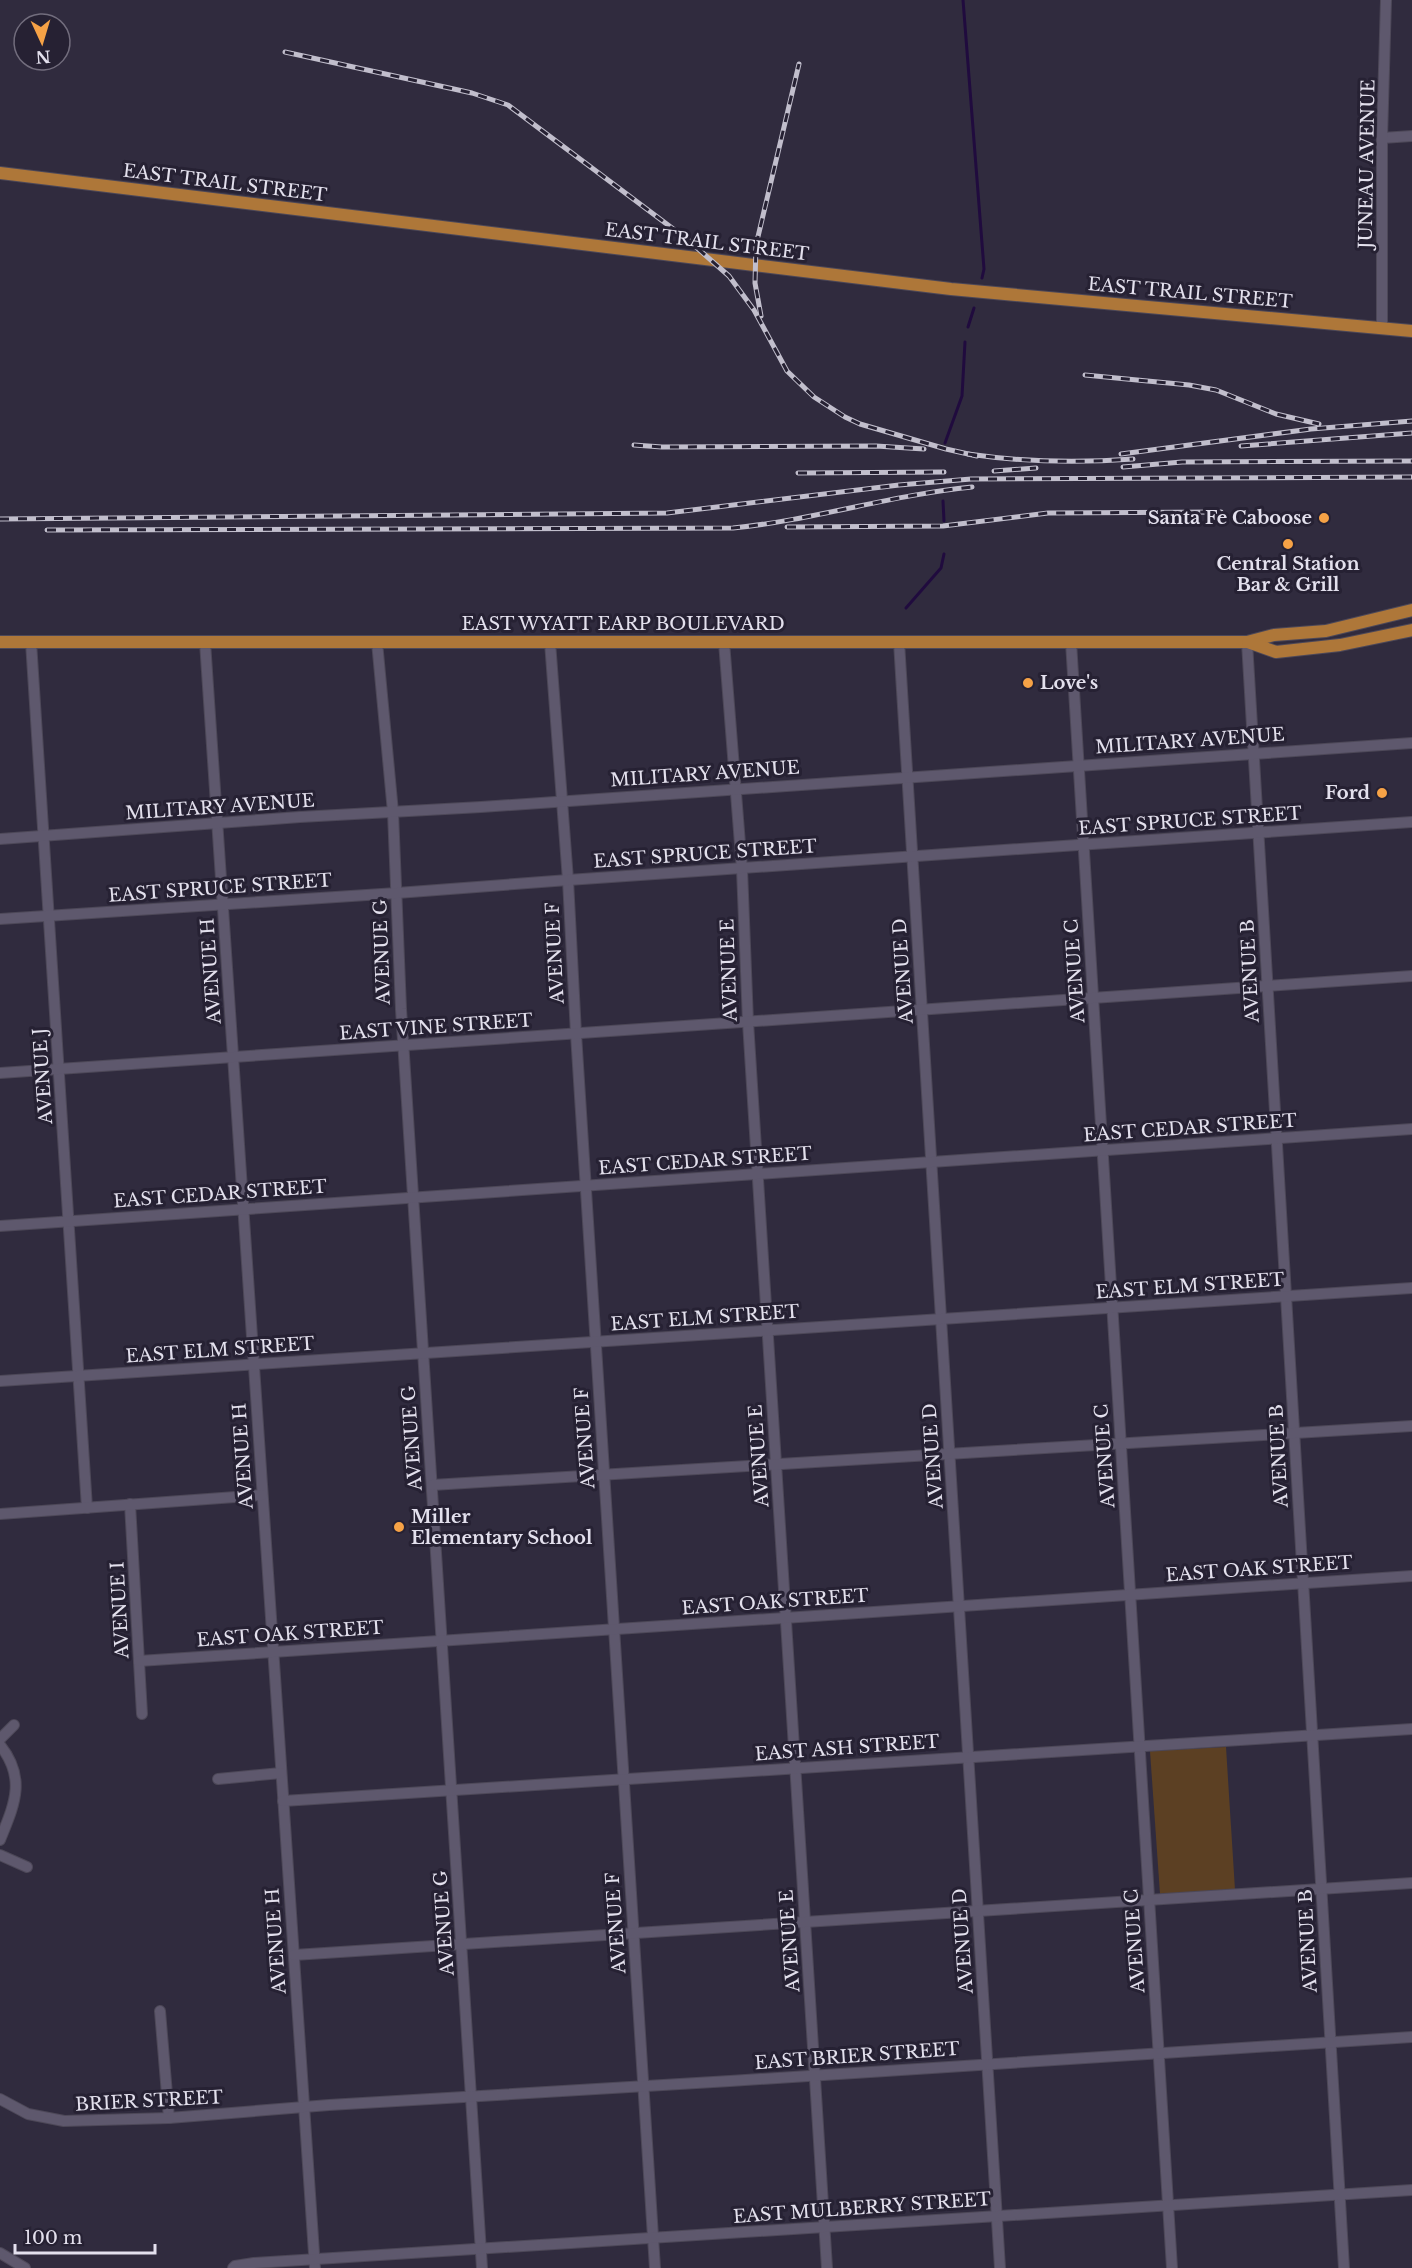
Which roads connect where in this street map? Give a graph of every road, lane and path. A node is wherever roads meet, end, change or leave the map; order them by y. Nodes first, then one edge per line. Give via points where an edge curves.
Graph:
1 (1386, 0) edge
2 (1412, 136) edge
3 (1382, 138) junction
4 (0, 173) edge
5 (1382, 328) junction
6 (1412, 331) edge
7 (1412, 610) edge
8 (1412, 630) edge
9 (0, 642) edge
10 (31, 642) junction
11 (205, 642) junction
12 (378, 642) junction
13 (550, 642) junction
14 (723, 642) junction
15 (899, 642) junction
16 (1071, 642) junction
17 (1247, 642) junction
18 (1412, 743) edge
19 (1253, 754) junction
20 (1079, 765) junction
21 (907, 777) junction
22 (736, 788) junction
23 (563, 801) junction
24 (393, 812) junction
25 (1412, 822) edge
26 (217, 824) junction
27 (1258, 833) junction
28 (43, 836) junction
29 (0, 839) edge
30 (1083, 844) junction
31 (912, 856) junction
32 (742, 869) junction
33 (568, 880) junction
34 (397, 893) junction
35 (223, 903) junction
36 (48, 915) junction
37 (0, 919) edge
38 (1412, 976) edge
39 (1267, 986) junction
40 (1093, 998) junction
41 (922, 1010) junction
42 (748, 1022) junction
43 (576, 1034) junction
44 (404, 1045) junction
45 (233, 1057) junction
46 (59, 1069) junction
47 (0, 1073) edge
48 (1412, 1129) edge
49 (1276, 1138) junction
50 (1102, 1150) junction
51 (931, 1162) junction
52 (757, 1174) junction
53 (585, 1186) junction
54 (413, 1197) junction
55 (243, 1209) junction
56 (69, 1221) junction
57 (0, 1226) edge
58 (1412, 1288) edge
59 (1286, 1296) junction
60 (1112, 1307) junction
61 (941, 1319) junction
62 (767, 1330) junction
63 (596, 1342) junction
64 (423, 1353) junction
65 (254, 1365) junction
66 (79, 1376) junction
67 (0, 1381) edge
68 (1412, 1426) edge
69 (1294, 1434) junction
70 (1121, 1444) junction
71 (949, 1454) junction
72 (776, 1464) junction
73 (604, 1474) junction
74 (432, 1485) junction
75 (262, 1495) junction
76 (130, 1504) junction
77 (87, 1508) junction
78 (0, 1514) edge
79 (1412, 1576) edge
80 (1303, 1583) junction
81 (1130, 1594) junction
82 (959, 1606) junction
83 (786, 1618) junction
84 (614, 1629) junction
85 (442, 1640) junction
86 (273, 1652) junction
87 (139, 1661) junction
88 (142, 1714) dead end
89 (14, 1725) dead end
90 (1412, 1729) edge
91 (1312, 1735) junction
92 (0, 1739) edge
93 (0, 1745) edge
94 (1140, 1746) junction
95 (968, 1757) junction
96 (795, 1768) junction
97 (281, 1773) junction
98 (218, 1779) dead end
99 (624, 1779) junction
100 (452, 1790) junction
101 (283, 1801) junction
102 (0, 1840) edge
103 (0, 1855) edge
104 (27, 1867) dead end
105 (1412, 1883) edge
106 (1322, 1888) junction
107 (1149, 1900) junction
108 (978, 1911) junction
109 (805, 1922) junction
110 (634, 1933) junction
111 (462, 1944) junction
112 (294, 1955) junction
113 (160, 2012) dead end
114 (1412, 2037) edge
115 (1331, 2042) junction
116 (1159, 2053) junction
117 (987, 2063) junction
118 (814, 2075) junction
119 (643, 2086) junction
120 (471, 2096) junction
121 (0, 2099) edge
122 (304, 2107) junction
123 (169, 2118) junction
124 (1412, 2190) edge
125 (1340, 2195) junction
126 (1168, 2206) junction
127 (997, 2216) junction
128 (824, 2227) junction
129 (653, 2238) junction
130 (481, 2249) junction
131 (0, 2253) edge
132 (314, 2264) edge
133 (25, 2268) edge
134 (233, 2268) edge
135 (482, 2268) edge
136 (655, 2268) edge
137 (827, 2268) edge
138 (1000, 2268) edge
139 (1172, 2268) edge
140 (1344, 2268) edge

1 - 3 street, JUNEAU AVENUE
2 - 3 street
3 - 5 street, JUNEAU AVENUE
4 - 5 main road, EAST TRAIL STREET via 951,289
5 - 6 main road, EAST TRAIL STREET
7 - 17 main road, EAST WYATT EARP BOULEVARD via 1326,631 1274,635
8 - 17 main road, EAST WYATT EARP BOULEVARD via 1340,645 1276,652
9 - 10 main road, EAST WYATT EARP BOULEVARD
10 - 11 main road, EAST WYATT EARP BOULEVARD
10 - 28 street, AVENUE J
11 - 12 main road, EAST WYATT EARP BOULEVARD
11 - 26 street, AVENUE H
12 - 13 main road, EAST WYATT EARP BOULEVARD
12 - 24 street, AVENUE G
13 - 14 main road, EAST WYATT EARP BOULEVARD
13 - 23 street, AVENUE F
14 - 15 main road, EAST WYATT EARP BOULEVARD
14 - 22 street, AVENUE E
15 - 16 main road, EAST WYATT EARP BOULEVARD
15 - 21 street, AVENUE D
16 - 17 main road, EAST WYATT EARP BOULEVARD
16 - 20 street, AVENUE C
17 - 19 street, AVENUE B
18 - 19 street, MILITARY AVENUE
19 - 20 street, MILITARY AVENUE
19 - 27 street, AVENUE B
20 - 21 street, MILITARY AVENUE
20 - 30 street, AVENUE C
21 - 22 street, MILITARY AVENUE
21 - 31 street, AVENUE D
22 - 23 street, MILITARY AVENUE
22 - 32 street, AVENUE E
23 - 24 street, MILITARY AVENUE
23 - 33 street, AVENUE F
24 - 26 street, MILITARY AVENUE
24 - 34 street, AVENUE G
25 - 27 street, EAST SPRUCE STREET
26 - 28 street, MILITARY AVENUE
26 - 35 street, AVENUE H
27 - 30 street, EAST SPRUCE STREET
27 - 39 street, AVENUE B
28 - 29 street, MILITARY AVENUE
28 - 36 street, AVENUE J
30 - 31 street, EAST SPRUCE STREET
30 - 40 street, AVENUE C
31 - 32 street, EAST SPRUCE STREET
31 - 41 street, AVENUE D
32 - 33 street, EAST SPRUCE STREET
32 - 42 street, AVENUE E
33 - 34 street, EAST SPRUCE STREET
33 - 43 street, AVENUE F
34 - 35 street, EAST SPRUCE STREET
34 - 44 street, AVENUE G
35 - 36 street, EAST SPRUCE STREET
35 - 45 street, AVENUE H
36 - 37 street, EAST SPRUCE STREET
36 - 46 street, AVENUE J
38 - 39 street, EAST VINE STREET
39 - 40 street, EAST VINE STREET
39 - 49 street, AVENUE B
40 - 41 street, EAST VINE STREET
40 - 50 street, AVENUE C
41 - 42 street, EAST VINE STREET
41 - 51 street, AVENUE D
42 - 43 street, EAST VINE STREET
42 - 52 street, AVENUE E
43 - 44 street, EAST VINE STREET
43 - 53 street, AVENUE F
44 - 45 street, EAST VINE STREET
44 - 54 street, AVENUE G
45 - 46 street, EAST VINE STREET
45 - 55 street, AVENUE H
46 - 47 street, EAST VINE STREET
46 - 56 street, AVENUE J
48 - 49 street, EAST CEDAR STREET
49 - 50 street, EAST CEDAR STREET
49 - 59 street, AVENUE B
50 - 51 street, EAST CEDAR STREET
50 - 60 street, AVENUE C
51 - 52 street, EAST CEDAR STREET
51 - 61 street, AVENUE D
52 - 53 street, EAST CEDAR STREET
52 - 62 street, AVENUE E
53 - 54 street, EAST CEDAR STREET
53 - 63 street, AVENUE F
54 - 55 street, EAST CEDAR STREET
54 - 64 street, AVENUE G
55 - 56 street, EAST CEDAR STREET
55 - 65 street, AVENUE H
56 - 57 street, EAST CEDAR STREET
56 - 66 street, AVENUE J
58 - 59 street, EAST ELM STREET
59 - 60 street, EAST ELM STREET
59 - 69 street, AVENUE B
60 - 61 street, EAST ELM STREET
60 - 70 street, AVENUE C
61 - 62 street, EAST ELM STREET
61 - 71 street, AVENUE D
62 - 63 street, EAST ELM STREET
62 - 72 street, AVENUE E
63 - 64 street, EAST ELM STREET
63 - 73 street, AVENUE F
64 - 65 street, EAST ELM STREET
64 - 74 street, AVENUE G
65 - 66 street, EAST ELM STREET
65 - 75 street, AVENUE H
66 - 67 street, EAST ELM STREET
66 - 77 street, AVENUE J
68 - 69 street
69 - 70 street
69 - 80 street, AVENUE B
70 - 71 street
70 - 81 street, AVENUE C
71 - 72 street
71 - 82 street, AVENUE D
72 - 73 street
72 - 83 street, AVENUE E
73 - 74 street
73 - 84 street, AVENUE F
74 - 85 street, AVENUE G
75 - 76 street
75 - 86 street, AVENUE H
76 - 77 street
76 - 87 street, AVENUE I
77 - 78 street
79 - 80 street, EAST OAK STREET
80 - 81 street, EAST OAK STREET
80 - 91 street, AVENUE B
81 - 82 street, EAST OAK STREET
81 - 94 street, AVENUE C
82 - 83 street, EAST OAK STREET
82 - 95 street, AVENUE D
83 - 84 street, EAST OAK STREET
83 - 96 street, AVENUE E
84 - 85 street, EAST OAK STREET
84 - 99 street, AVENUE F
85 - 86 street, EAST OAK STREET
85 - 100 street, AVENUE G
86 - 87 street, EAST OAK STREET
86 - 97 street, AVENUE H
87 - 88 street, AVENUE I
89 - 92 street
90 - 91 street, EAST ASH STREET
91 - 94 street, EAST ASH STREET
91 - 106 street, AVENUE B
93 - 102 street via 7,1754 16,1784 16,1800
94 - 95 street, EAST ASH STREET
94 - 107 street, AVENUE C
95 - 96 street, EAST ASH STREET
95 - 108 street, AVENUE D
96 - 99 street, EAST ASH STREET
96 - 109 street, AVENUE E
97 - 98 street
97 - 101 street, AVENUE H
99 - 100 street, EAST ASH STREET
99 - 110 street, AVENUE F
100 - 101 street, EAST ASH STREET
100 - 111 street, AVENUE G
101 - 112 street, AVENUE H
103 - 104 street
105 - 106 street
106 - 107 street
106 - 115 street, AVENUE B
107 - 108 street
107 - 116 street, AVENUE C
108 - 109 street
108 - 117 street, AVENUE D
109 - 110 street
109 - 118 street, AVENUE E
110 - 111 street
110 - 119 street, AVENUE F
111 - 112 street
111 - 120 street, AVENUE G
112 - 122 street, AVENUE H
113 - 123 street
114 - 115 street, EAST BRIER STREET
115 - 116 street, EAST BRIER STREET
115 - 125 street, AVENUE B
116 - 117 street, EAST BRIER STREET
116 - 126 street, AVENUE C
117 - 118 street, EAST BRIER STREET
117 - 127 street, AVENUE D
118 - 119 street, EAST BRIER STREET
118 - 128 street, AVENUE E
119 - 120 street, EAST BRIER STREET
119 - 129 street, AVENUE F
120 - 122 street, EAST BRIER STREET
120 - 130 street, AVENUE G
121 - 123 street, BRIER STREET via 28,2114 64,2121
122 - 123 street, BRIER STREET
122 - 132 street, AVENUE H
124 - 125 street, EAST MULBERRY STREET
125 - 126 street, EAST MULBERRY STREET
125 - 140 street, AVENUE B
126 - 127 street, EAST MULBERRY STREET
126 - 139 street, AVENUE C
127 - 128 street, EAST MULBERRY STREET
127 - 138 street, AVENUE D
128 - 129 street, EAST MULBERRY STREET
128 - 137 street, AVENUE E
129 - 130 street, EAST MULBERRY STREET
129 - 136 street, AVENUE F
130 - 132 street, EAST MULBERRY STREET
130 - 135 street, AVENUE G
131 - 133 street
132 - 134 street, EAST MULBERRY STREET via 254,2263

